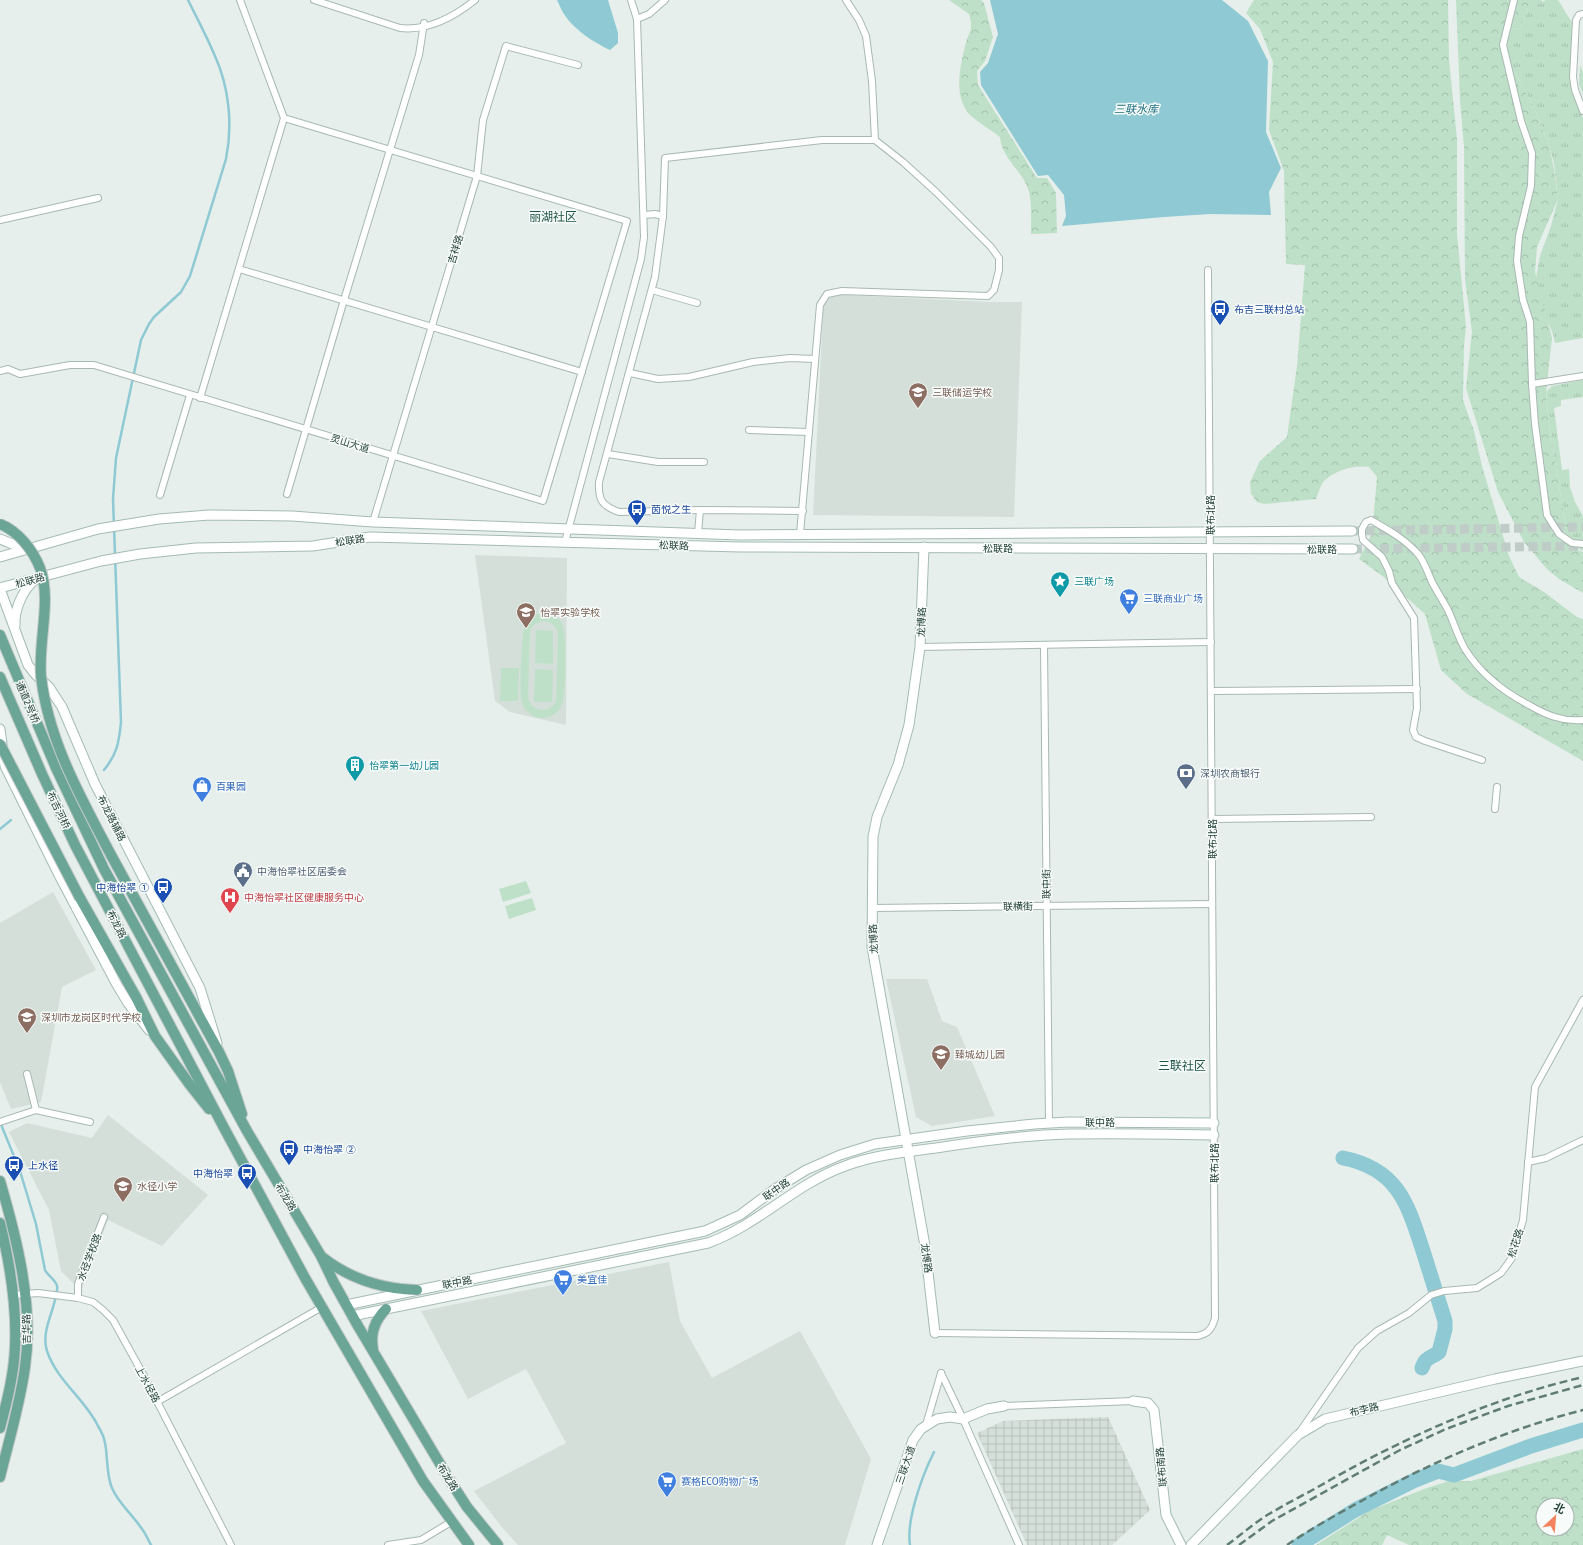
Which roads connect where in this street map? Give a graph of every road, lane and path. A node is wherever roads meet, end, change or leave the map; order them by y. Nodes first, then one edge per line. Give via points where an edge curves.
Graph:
1 (240, 0) edge
2 (314, 0) edge
3 (475, 0) edge
4 (631, 0) edge
5 (665, 0) edge
6 (846, 0) edge
7 (1514, 0) edge
8 (1583, 14) edge
9 (637, 19) junction
10 (423, 26) junction
11 (578, 65) dead end
12 (1583, 110) edge
13 (284, 118) junction
14 (875, 140) junction
15 (390, 150) junction
16 (477, 176) junction
17 (98, 198) dead end
18 (644, 215) junction
19 (663, 216) junction
20 (0, 220) edge
21 (239, 269) junction
22 (1208, 270) dead end
23 (652, 290) junction
24 (344, 300) junction
25 (697, 303) dead end
26 (432, 327) junction
27 (815, 359) junction
28 (0, 371) edge
29 (582, 372) junction
30 (630, 373) junction
31 (1583, 376) edge
32 (1532, 384) junction
33 (190, 395) junction
34 (200, 398) junction
35 (306, 430) junction
36 (749, 430) dead end
37 (809, 432) junction
38 (608, 454) junction
39 (393, 456) junction
40 (704, 462) dead end
41 (287, 494) dead end
42 (160, 495) dead end
43 (700, 510) junction
44 (802, 511) junction
45 (373, 522) junction
46 (0, 524) edge
47 (568, 529) junction
48 (1352, 531) tunnel mouth
49 (1210, 532) junction
50 (698, 533) junction
51 (800, 534) junction
52 (0, 539) edge
53 (565, 542) junction
54 (1583, 544) edge
55 (36, 547) junction
56 (924, 547) junction
57 (1210, 548) junction
58 (1353, 549) tunnel mouth
59 (0, 557) edge
60 (36, 578) junction
61 (0, 589) edge
62 (15, 629) junction
63 (0, 635) edge
64 (1211, 642) junction
65 (1044, 645) junction
66 (920, 647) junction
67 (0, 677) edge
68 (1417, 689) junction
69 (1211, 691) junction
70 (1583, 720) edge
71 (0, 729) edge
72 (0, 744) edge
73 (1482, 760) dead end
74 (56, 768) joint
75 (42, 774) joint
76 (1497, 787) dead end
77 (1495, 809) dead end
78 (1371, 817) dead end
79 (1212, 819) junction
80 (88, 838) joint
81 (75, 845) joint
82 (1212, 904) junction
83 (1047, 906) junction
84 (872, 908) junction
85 (1583, 1000) edge
86 (155, 1036) junction
87 (219, 1052) junction
88 (27, 1074) dead end
89 (36, 1110) junction
90 (0, 1122) edge
91 (90, 1122) dead end
92 (1049, 1123) junction
93 (1214, 1123) junction
94 (223, 1126) junction
95 (247, 1131) junction
96 (1214, 1135) junction
97 (906, 1140) junction
98 (1583, 1140) edge
99 (909, 1152) junction
100 (1528, 1162) junction
101 (0, 1181) edge
102 (104, 1217) dead end
103 (0, 1224) edge
104 (321, 1256) junction
105 (416, 1290) junction
106 (13, 1294) junction
107 (24, 1294) junction
108 (75, 1297) junction
109 (346, 1305) junction
110 (322, 1307) junction
111 (386, 1309) junction
112 (352, 1316) junction
113 (935, 1333) joint
114 (373, 1351) junction
115 (1583, 1361) edge
116 (1133, 1401) joint
117 (157, 1402) junction
118 (1004, 1406) joint
119 (963, 1419) junction
120 (926, 1425) junction
121 (0, 1428) edge
122 (1298, 1435) junction
123 (0, 1477) edge
124 (451, 1522) junction
125 (231, 1545) edge
126 (388, 1545) edge
127 (469, 1545) edge
128 (498, 1545) edge
129 (877, 1545) edge
130 (1019, 1545) edge
131 (1181, 1545) edge
132 (1191, 1545) edge

1 - 13 street
2 - 10 street via 400,28
3 - 10 street via 440,21
4 - 9 street
5 - 9 street via 649,14
6 - 14 street via 866,36 872,81
7 - 32 street via 1503,45 1521,121 1532,153 1531,186 1519,236 1517,261 1523,300 1530,322
8 - 12 street via 1576,20 1573,77
9 - 18 street
10 - 15 street via 419,55
11 - 16 street, 吉祥路 via 506,46 483,120
13 - 15 street
13 - 21 street
14 - 19 street via 822,140 665,158
14 - 27 street via 936,192 991,247 999,258 997,283 988,296 842,291 827,294 820,305
15 - 16 street
15 - 24 street
16 - 26 street, 吉祥路
16 - 29 street via 627,221
17 - 20 street
18 - 19 street
18 - 47 street via 641,259
19 - 23 street via 656,277
21 - 24 street
21 - 34 street
22 - 49 street, 联布北路
23 - 25 street
23 - 30 street
24 - 26 street
24 - 35 street
26 - 29 street
26 - 39 street, 吉祥路
27 - 30 street via 790,358 753,362 689,377 658,379
27 - 37 street
28 - 33 street, 灵山大道 via 8,369 20,374 70,365 94,365
29 - 39 street, 灵山大道 via 543,501
30 - 38 street
31 - 32 street
32 - 54 street via 1547,515 1559,534 1572,543
33 - 34 street, 灵山大道
33 - 42 street
34 - 35 street, 灵山大道
35 - 39 street, 灵山大道
35 - 41 street
36 - 37 street
37 - 44 street
38 - 40 street via 658,462
38 - 43 street via 598,494 608,508 619,512
39 - 45 street, 吉祥路
43 - 44 street
43 - 50 street
44 - 51 street
45 - 47 street, 松联路
45 - 55 street, 松联路 via 292,516 183,516 98,529
46 - 87 main road, bridge via 10,529 27,546 40,567 45,598 40,659 43,688 49,718 68,769 111,855
47 - 50 street, 松联路
47 - 53 street
48 - 49 street, 松联路
49 - 51 street, 松联路
49 - 57 street, 联布北路
50 - 51 street, 松联路
52 - 55 street via 16,546
53 - 56 street, 松联路 via 740,547
53 - 60 street, 松联路 via 370,537 312,546 196,548 101,560
55 - 59 street, 松联路
56 - 57 street, 松联路
56 - 66 street, 龙博路
57 - 58 street, 松联路
57 - 64 street, 联布北路
60 - 61 street, 松联路
60 - 62 street via 29,584 20,602
61 - 62 street, 布龙路辅路
62 - 87 street, 布龙路辅路 via 28,665 62,707 95,784 200,988
63 - 74 main road, 通道2号桥
64 - 65 street
64 - 69 street, 联布北路
65 - 66 street
65 - 83 street, 联中街
66 - 84 street, 龙博路 via 906,738 875,828
67 - 75 main road, 通道2号桥
68 - 69 street
68 - 70 street via 1414,618 1392,584 1382,557 1363,540 1364,526 1371,520 1408,542 1419,556 1466,650 1481,670 1508,693 1543,713 1560,719
68 - 73 street via 1413,730 1416,737
69 - 79 street, 联布北路
71 - 86 street via 5,766 25,809 117,985
72 - 86 main road, bridge
74 - 80 main road, 布吉河桥
75 - 81 main road, 布吉河桥
76 - 77 street
78 - 79 street
79 - 82 street, 联布北路
80 - 95 main road, 布龙路
81 - 94 main road, 布龙路
82 - 83 street, 联横街
82 - 93 street, 联布北路
83 - 84 street, 联横街
83 - 92 street, 联中街
84 - 97 street, 龙博路 via 872,947
85 - 100 street, 松花路 via 1535,1086
86 - 94 main road
87 - 95 main road via 234,1086
88 - 89 street
89 - 90 street
89 - 91 street
92 - 93 street, 联中路
92 - 97 street, 联中路
93 - 96 street, 联布北路
94 - 110 main road, 布龙路
95 - 104 main road, 布龙路
96 - 99 street, 联中路 via 1068,1134 1002,1139
96 - 113 street, 联布北路 via 1215,1318 1209,1331 1204,1335
97 - 99 street, 龙博路
97 - 105 street, 联中路 via 876,1144 823,1162 790,1179 740,1215 705,1231
98 - 100 street via 1546,1158
99 - 111 street, 联中路 via 866,1159 828,1173 797,1189 746,1226 708,1243
99 - 113 street, 龙博路 via 929,1271
100 - 122 street, 松花路 via 1523,1220 1512,1258 1501,1273 1477,1288 1431,1295 1409,1314 1377,1331 1358,1348
101 - 107 main road, 吉华路 via 13,1226
102 - 108 street, 水径学校路
103 - 106 main road, 吉华路
104 - 105 main road via 342,1271 366,1282
104 - 109 main road, 布龙路
105 - 109 street, 联中路
106 - 107 street, 上水径路
106 - 121 main road, 吉华路 via 15,1348 10,1389
107 - 108 street, 上水径路
107 - 123 main road, 吉华路 via 27,1325 26,1366
108 - 117 street, 上水径路 via 93,1302 113,1320
109 - 112 main road, 布龙路
110 - 117 street
110 - 124 main road, 布龙路 via 423,1481
111 - 112 street, 联中路
111 - 114 main road via 375,1325
112 - 114 main road, 布龙路
114 - 128 main road, 布龙路 via 458,1493
115 - 122 street, 布李路 via 1350,1412 1325,1419
116 - 118 street
116 - 131 street, 联布南路 via 1148,1403 1154,1410 1166,1515
117 - 125 street, 上水径路
118 - 119 street via 987,1409
119 - 120 street, 三联大道 via 944,1417
119 - 120 street via 941,1373
119 - 130 street
120 - 129 street, 三联大道 via 913,1440
122 - 132 street, 布李路
124 - 126 street via 421,1540
124 - 127 main road, 布龙路

